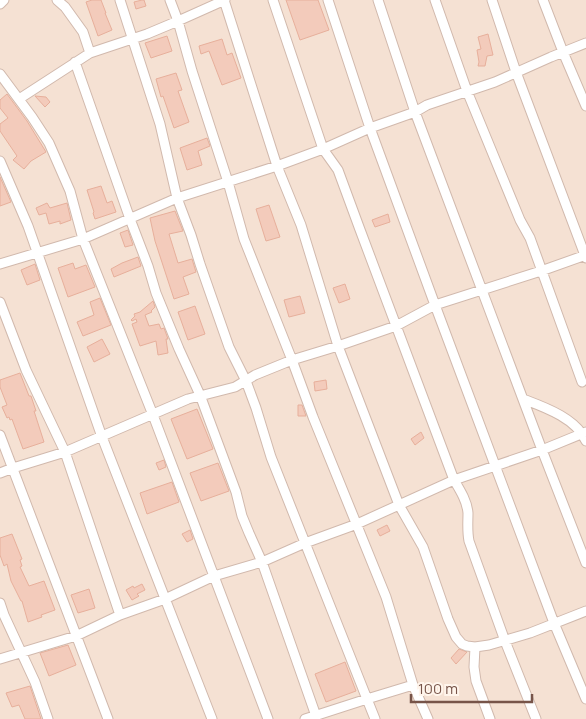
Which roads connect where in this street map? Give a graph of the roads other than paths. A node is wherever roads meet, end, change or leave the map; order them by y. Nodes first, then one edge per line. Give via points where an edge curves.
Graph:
1 (4, 0) edge
2 (56, 0) edge
3 (120, 0) edge
4 (170, 0) edge
5 (225, 0) edge
6 (273, 0) edge
7 (328, 0) edge
8 (378, 0) edge
9 (435, 0) edge
10 (492, 0) edge
11 (544, 0) edge
12 (0, 4) edge
13 (178, 21) junction
14 (133, 38) junction
15 (586, 43) edge
16 (563, 52) junction
17 (90, 53) junction
18 (75, 62) junction
19 (516, 72) junction
20 (0, 74) edge
21 (467, 92) junction
22 (19, 99) junction
23 (586, 106) edge
24 (415, 112) junction
25 (370, 128) junction
26 (323, 149) junction
27 (0, 161) edge
28 (277, 166) junction
29 (228, 182) junction
30 (177, 198) junction
31 (130, 219) junction
32 (83, 239) junction
33 (36, 253) junction
34 (586, 256) edge
35 (0, 264) edge
36 (542, 271) junction
37 (482, 290) junction
38 (0, 302) edge
39 (435, 305) junction
40 (396, 326) junction
41 (338, 346) junction
42 (292, 360) junction
43 (246, 381) junction
44 (582, 382) dead end
45 (200, 395) junction
46 (523, 399) junction
47 (153, 415) junction
48 (0, 435) edge
49 (584, 436) edge
50 (102, 437) junction
51 (542, 450) junction
52 (65, 452) junction
53 (496, 466) junction
54 (13, 468) junction
55 (0, 473) edge
56 (454, 480) junction
57 (399, 505) junction
58 (357, 524) junction
59 (305, 543) junction
60 (262, 562) junction
61 (586, 563) edge
62 (214, 576) junction
63 (165, 599) junction
64 (0, 603) edge
65 (586, 611) edge
66 (120, 614) junction
67 (554, 623) junction
68 (76, 636) junction
69 (505, 640) junction
70 (475, 647) junction
71 (21, 652) junction
72 (0, 659) edge
73 (413, 686) junction
74 (367, 699) junction
75 (586, 699) edge
76 (332, 715) edge
77 (316, 716) junction
78 (48, 719) edge
79 (108, 719) edge
80 (212, 719) edge
81 (268, 719) edge
82 (305, 719) edge
83 (375, 719) edge
84 (428, 719) edge
85 (490, 719) edge
86 (536, 719) edge

1 - 12 street
2 - 17 street via 82,32
3 - 14 street
4 - 13 street
5 - 13 street
5 - 28 street
6 - 26 street
7 - 25 street
8 - 24 street
9 - 21 street
10 - 19 street
11 - 16 street
13 - 14 street
13 - 29 street
14 - 17 street
14 - 30 street via 160,124
15 - 16 street
16 - 19 street
16 - 23 street
17 - 18 street
18 - 22 street
18 - 31 street
19 - 21 street
19 - 34 street
20 - 22 street
21 - 24 street
21 - 36 street
22 - 32 street via 49,143 70,191
24 - 25 street
24 - 37 street
25 - 26 street
25 - 39 street
26 - 28 street
26 - 40 street via 338,170
27 - 33 street
28 - 29 street
28 - 41 street via 301,225
29 - 30 street
29 - 42 street via 244,239
30 - 31 street
30 - 43 street via 229,347
31 - 32 street
31 - 45 street via 156,293
32 - 33 street
32 - 47 street
33 - 35 street
33 - 50 street
34 - 36 street
36 - 37 street
36 - 44 street
37 - 39 street
37 - 46 street
38 - 52 street via 26,370
39 - 40 street
39 - 53 street
40 - 41 street
40 - 56 street
41 - 42 street
41 - 57 street
42 - 43 street
42 - 58 street
43 - 45 street via 235,387
43 - 59 street
45 - 47 street
45 - 60 street via 242,516
46 - 49 street via 556,413
46 - 51 street
47 - 50 street
47 - 62 street
48 - 54 street
49 - 51 street
50 - 52 street
50 - 63 street
51 - 53 street
51 - 61 street
52 - 54 street
52 - 66 street
53 - 56 street
53 - 67 street
54 - 55 street
54 - 68 street
56 - 57 street
56 - 69 street via 468,512 469,540
57 - 58 street
57 - 70 street via 423,547 456,637 462,644
58 - 59 street
58 - 73 street via 386,597
59 - 60 street
59 - 74 street
60 - 62 street
60 - 77 street
62 - 63 street
62 - 81 street
63 - 66 street
63 - 80 street
64 - 71 street
65 - 67 street
66 - 68 street
67 - 69 street
67 - 75 street
68 - 71 street
68 - 79 street
69 - 70 street
69 - 86 street
70 - 85 street via 476,681
71 - 72 street
71 - 78 street
73 - 74 street
73 - 84 street
74 - 76 street
74 - 83 street
76 - 77 street
77 - 82 street

